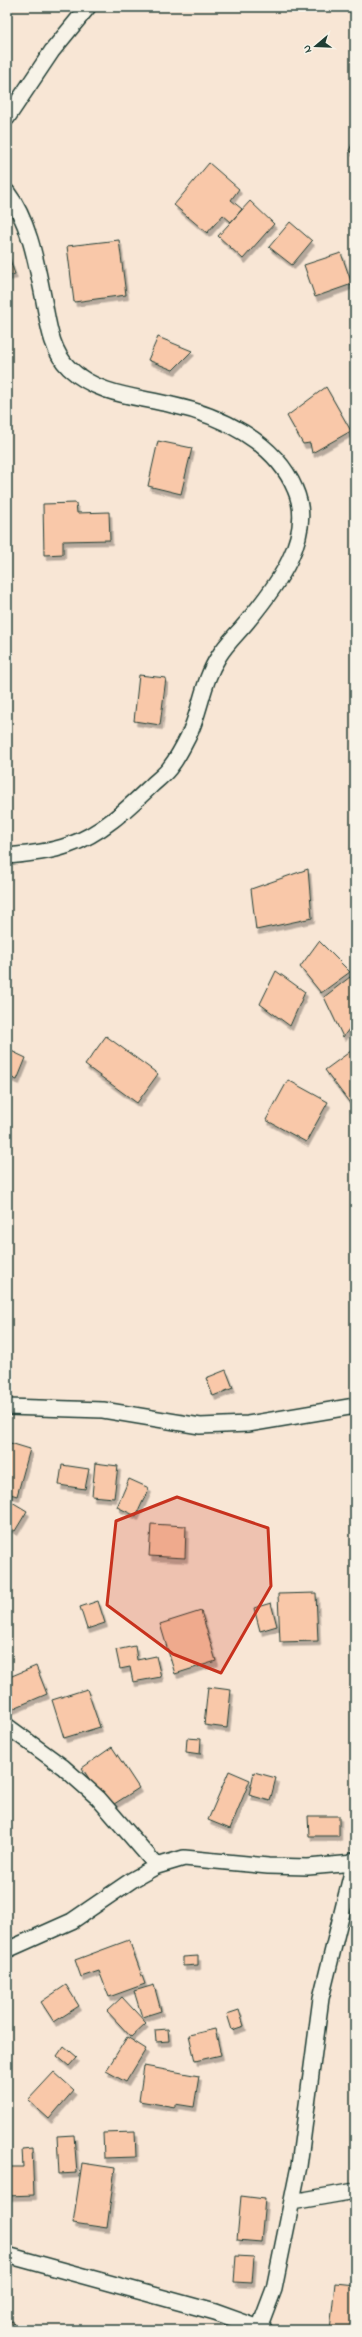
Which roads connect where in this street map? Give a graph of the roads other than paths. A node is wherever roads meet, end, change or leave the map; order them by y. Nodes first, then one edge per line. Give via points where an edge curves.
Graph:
1 (88, 7) edge
2 (7, 118) edge
3 (7, 192) edge
4 (7, 856) edge
5 (355, 1406) edge
6 (7, 1407) edge
7 (7, 1726) edge
8 (355, 1861) edge
9 (157, 1866) junction
10 (7, 1950) edge
11 (355, 2192) edge
12 (292, 2202) junction
13 (7, 2255) edge
14 (260, 2329) edge

1 - 2 street via 52,51
3 - 4 street via 21,215 33,250 50,334 68,367 98,388 122,396 173,405 223,420 267,450 286,473 297,494 301,516 299,534 289,560 276,583 219,654 201,693 189,734 170,768 130,806 95,833 68,846
5 - 6 street via 248,1424 200,1426 103,1410
7 - 9 street via 63,1767 98,1798 136,1845
8 - 9 street via 308,1867 184,1858
8 - 12 street via 321,1998
9 - 10 street via 72,1921
11 - 12 street
12 - 14 street via 274,2289
13 - 14 street via 180,2302

